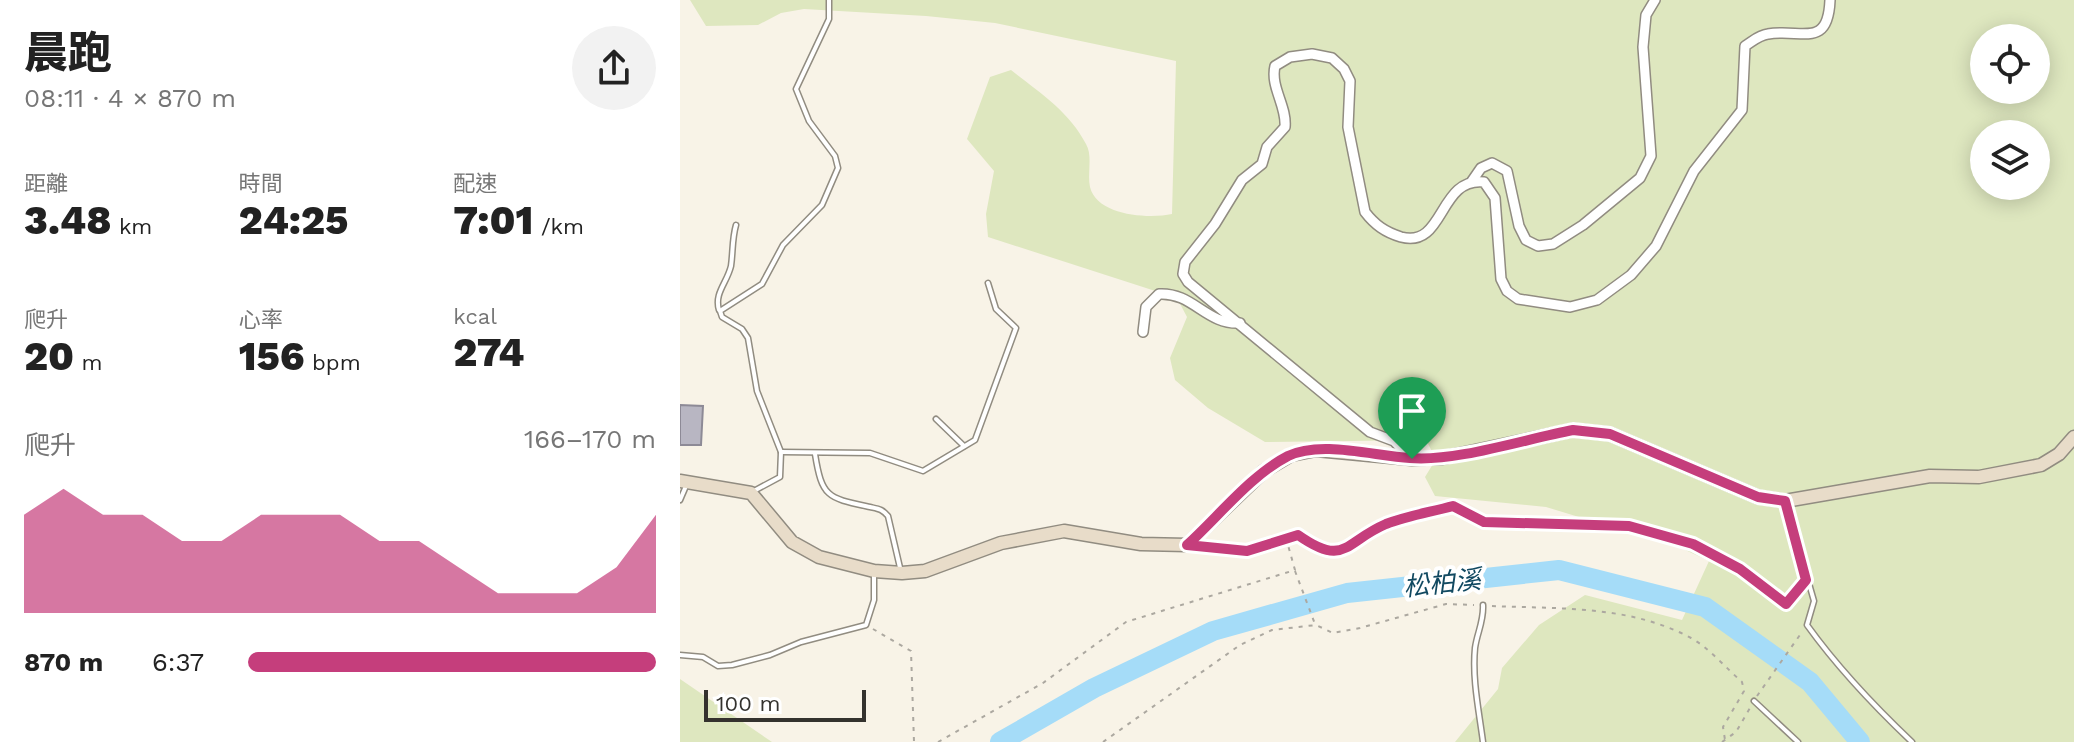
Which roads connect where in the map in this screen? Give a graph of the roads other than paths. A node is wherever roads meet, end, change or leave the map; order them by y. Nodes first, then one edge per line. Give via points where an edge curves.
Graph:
1 (829, 0) edge
2 (1655, 0) edge
3 (1830, 0) edge
4 (1472, 181) junction
5 (736, 225) dead end
6 (988, 283) dead end
7 (720, 311) junction
8 (1240, 323) junction
9 (1143, 332) dead end
10 (936, 419) dead end
11 (2074, 437) edge
12 (964, 446) junction
13 (781, 452) junction
14 (815, 454) junction
15 (1412, 459) junction
16 (683, 482) edge
17 (751, 493) junction
18 (680, 500) edge
19 (1785, 501) junction
20 (874, 571) junction
21 (902, 573) junction
22 (1483, 605) road end
23 (680, 655) edge
24 (1754, 701) road end
25 (1483, 742) edge
26 (1798, 742) edge
27 (1912, 742) edge

1 - 7 lane via 829,19 796,89 838,168 822,205 783,245 762,284
2 - 4 street via 1646,15 1643,47 1651,156 1640,178 1583,225 1553,244 1538,246 1526,240 1519,226 1507,171 1492,163
3 - 4 street via 1830,16 1820,31 1772,33 1745,46 1742,110 1694,171 1656,246 1631,275 1597,300 1570,307 1518,299 1507,291 1501,279 1495,198 1484,182
4 - 8 street via 1454,191 1424,236 1389,234 1365,212 1348,127 1350,81 1344,69 1332,58 1312,54 1275,66 1285,127 1185,262 1183,274
5 - 7 lane via 731,266 716,300
6 - 12 lane via 996,309 1016,328 975,440
7 - 13 lane via 748,338 757,391
8 - 9 street via 1223,324 1172,293 1159,294 1146,307
8 - 15 street via 1370,432 1394,441
10 - 12 lane
11 - 19 main road via 2041,465 1979,477 1930,476
12 - 14 lane via 923,471 870,453
13 - 14 lane
13 - 17 lane via 780,477
14 - 21 lane via 827,494 888,516
15 - 19 main road via 1442,458 1573,430 1610,434 1758,497
15 - 21 main road via 1316,450 1291,455 1264,471 1187,545 1141,544 1064,531 1001,543 925,571
16 - 17 main road
16 - 18 lane
17 - 20 main road via 792,542 819,557
19 - 27 lane via 1814,601 1807,625 1829,656
20 - 21 main road
20 - 23 lane via 874,600 866,625 732,665
22 - 25 lane via 1475,676
24 - 26 lane

